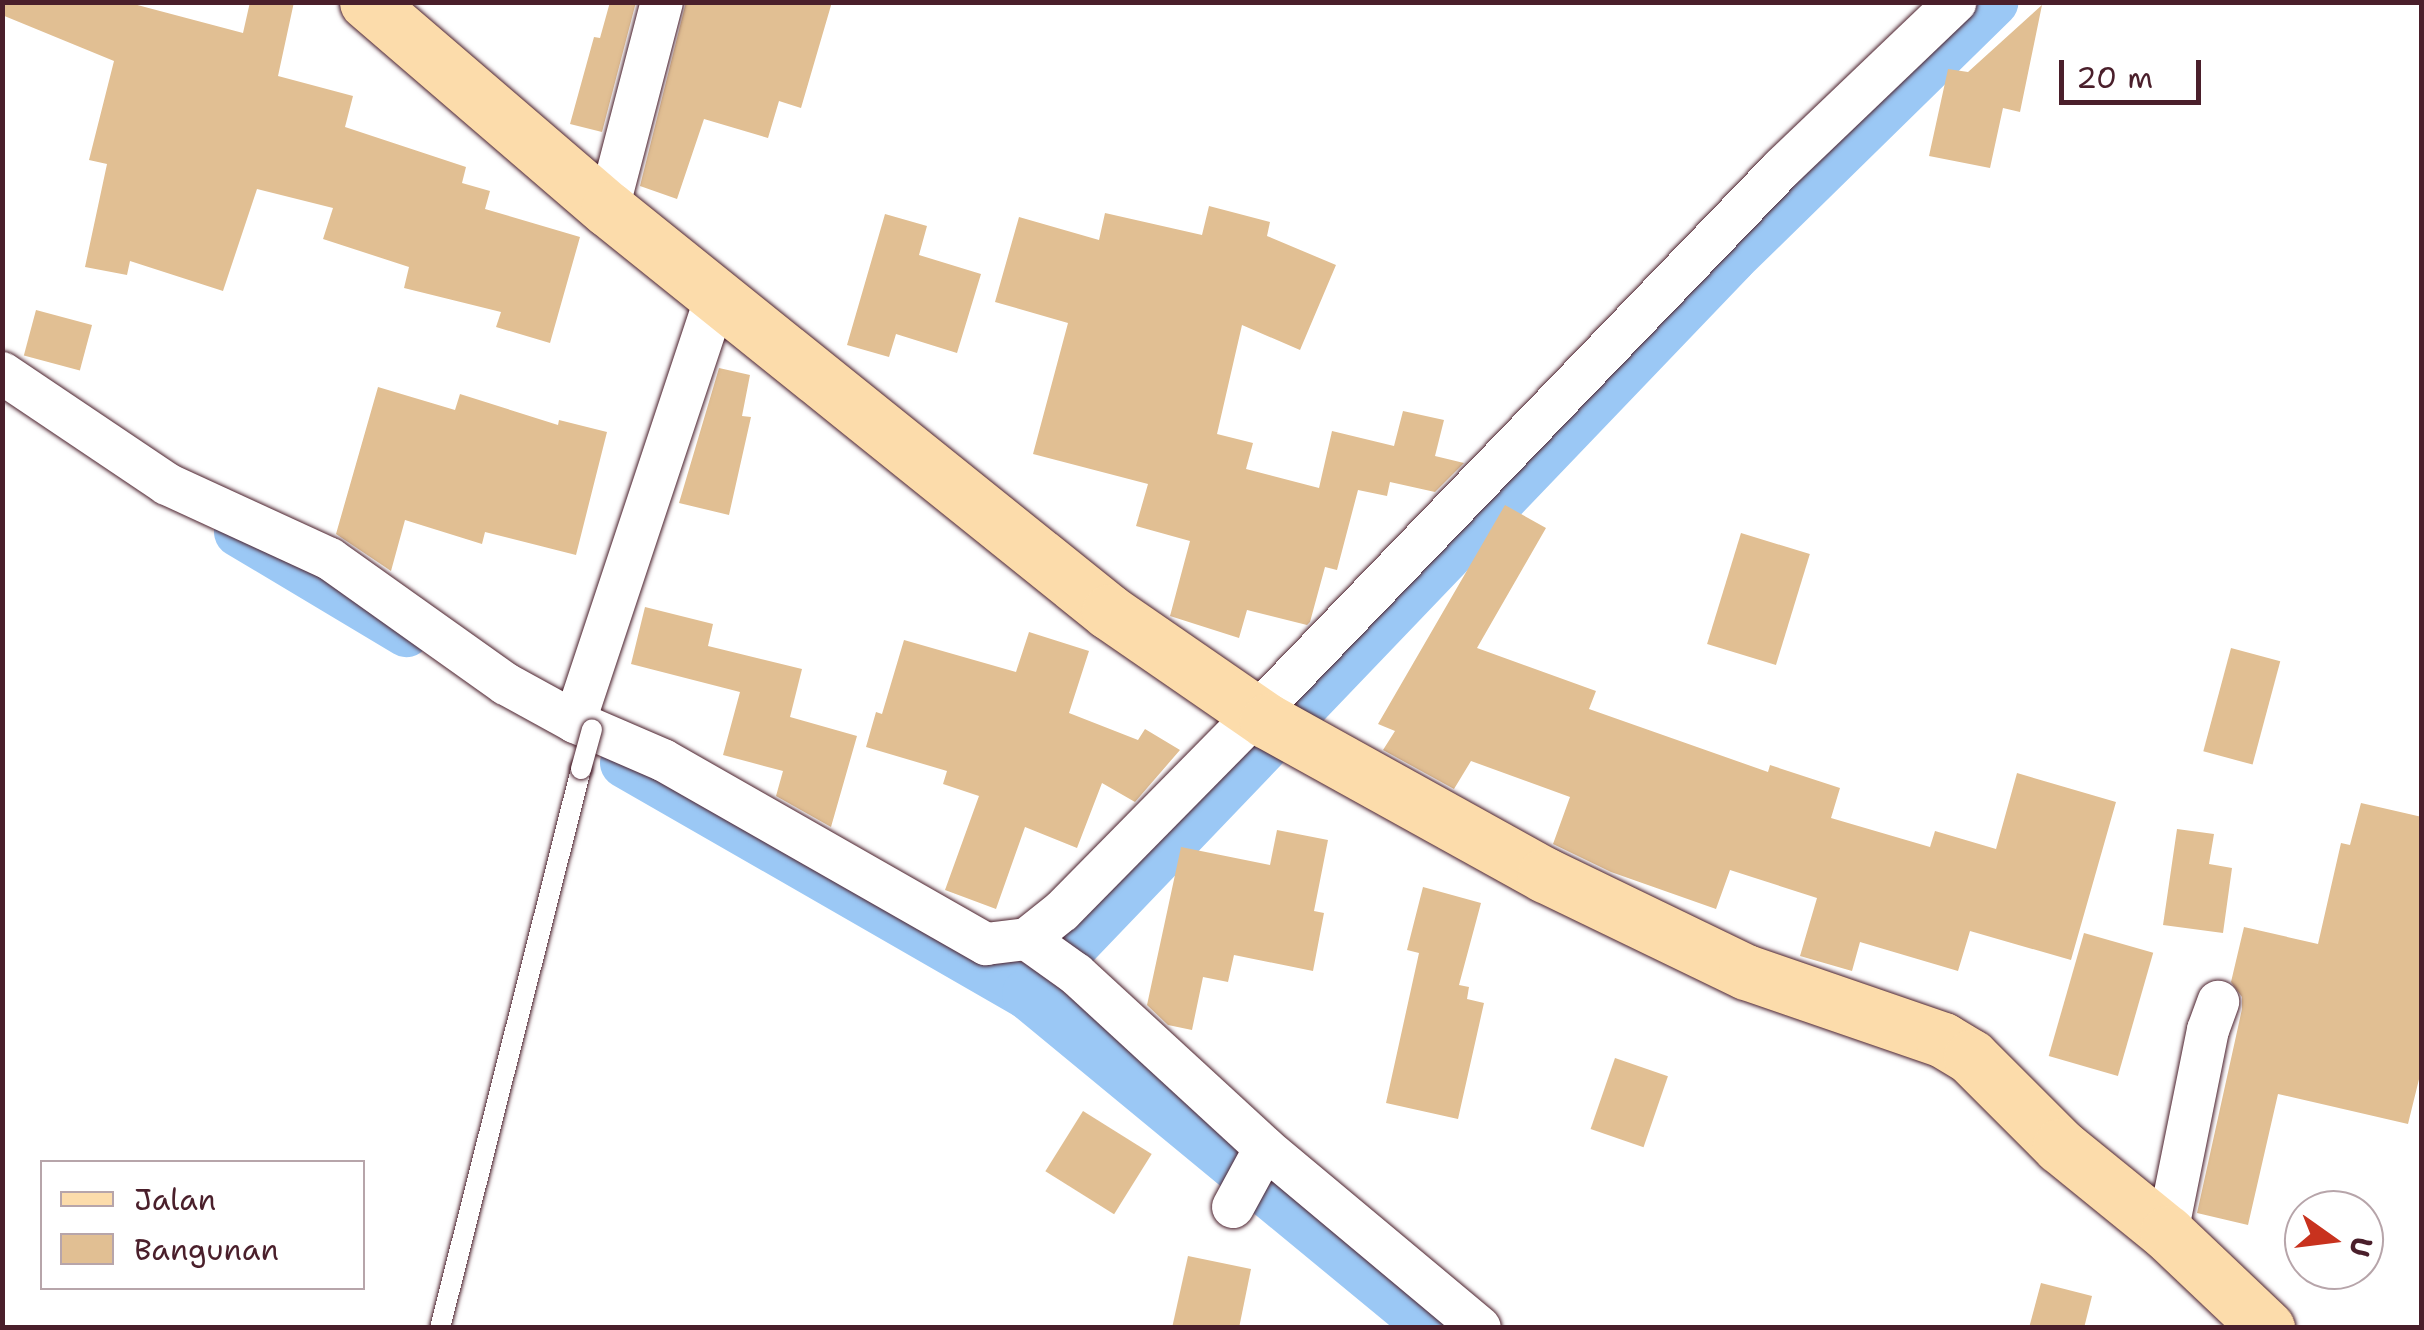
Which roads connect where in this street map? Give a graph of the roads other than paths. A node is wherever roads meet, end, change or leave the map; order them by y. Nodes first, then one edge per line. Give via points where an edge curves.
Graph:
1 (367, 2) edge
2 (662, 2) edge
3 (1956, 2) edge
4 (1918, 21) edge
5 (608, 209) junction
6 (718, 294) junction
7 (2, 372) edge
8 (1262, 717) junction
9 (584, 725) junction
10 (1027, 939) junction
11 (2218, 1002) dead end
12 (1265, 1148) junction
13 (1233, 1207) dead end
14 (2167, 1233) junction
15 (440, 1328) edge
16 (1480, 1328) edge
17 (2267, 1328) edge

1 - 5 main road
2 - 5 street
3 - 4 street
4 - 8 street
5 - 6 main road
6 - 8 main road via 1108,612
6 - 9 street
7 - 9 street via 167,484 330,559 506,684
8 - 10 street
8 - 14 main road via 1661,934 1746,972 1943,1040 1971,1057 2060,1146
9 - 10 street via 663,760 986,944
9 - 15 lane, bridge via 581,769
10 - 12 street via 1076,974
11 - 14 street
12 - 13 street
12 - 16 street
14 - 17 main road

